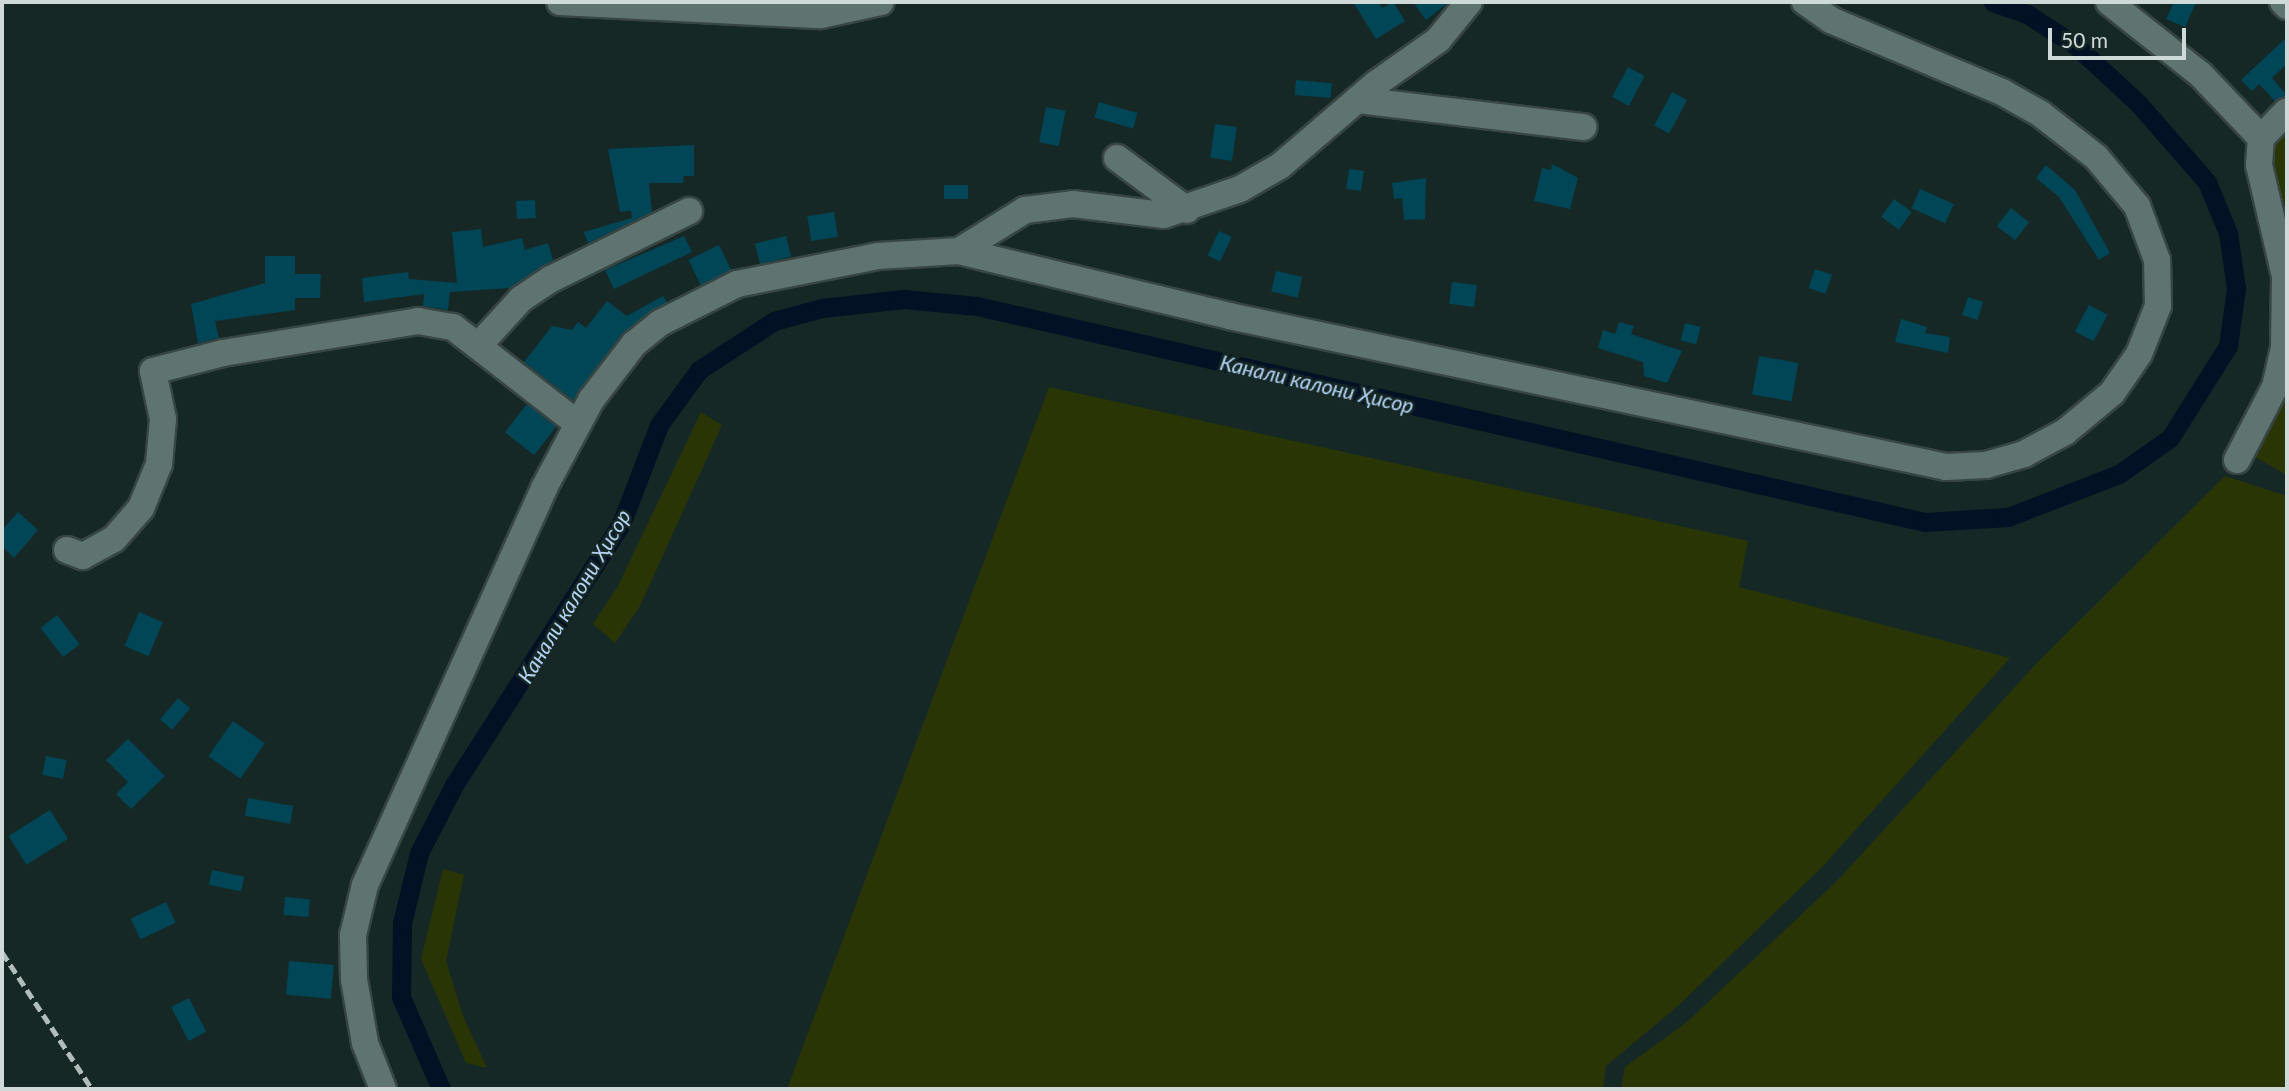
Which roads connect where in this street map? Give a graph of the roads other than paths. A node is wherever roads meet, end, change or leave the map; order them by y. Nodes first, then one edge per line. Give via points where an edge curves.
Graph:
1 (559, 2) edge
2 (881, 2) edge
3 (1469, 2) edge
4 (1805, 2) edge
5 (2109, 2) edge
6 (2283, 2) edge
7 (2287, 6) edge
8 (1357, 100) junction
9 (2287, 111) edge
10 (1583, 127) dead end
11 (2261, 138) junction
12 (1117, 158) dead end
13 (1187, 210) junction
14 (689, 211) dead end
15 (960, 251) junction
16 (479, 345) junction
17 (578, 424) junction
18 (2237, 460) dead end
19 (67, 550) dead end
20 (383, 1089) edge

1 - 2 street via 821,15
3 - 8 street via 1438,40
4 - 15 street via 1831,20 2002,92 2041,114 2096,157 2137,206 2157,260 2158,306 2139,354 2112,393 2064,432 2011,457 1946,467 1229,316
5 - 11 street via 2201,75
6 - 7 street
8 - 10 street
8 - 13 street via 1280,166
9 - 11 street
11 - 18 street via 2259,165 2285,276 2284,348 2275,387
12 - 13 street
13 - 15 street via 1164,215 1073,204 1025,210
14 - 16 street via 551,279 521,299
15 - 17 street via 790,270 692,304 635,344
16 - 17 street
16 - 19 street via 453,327 418,321 223,353 153,371 162,430 159,464 141,508 114,539 83,555
17 - 20 street via 544,488 365,885 353,935 354,979 365,1043

